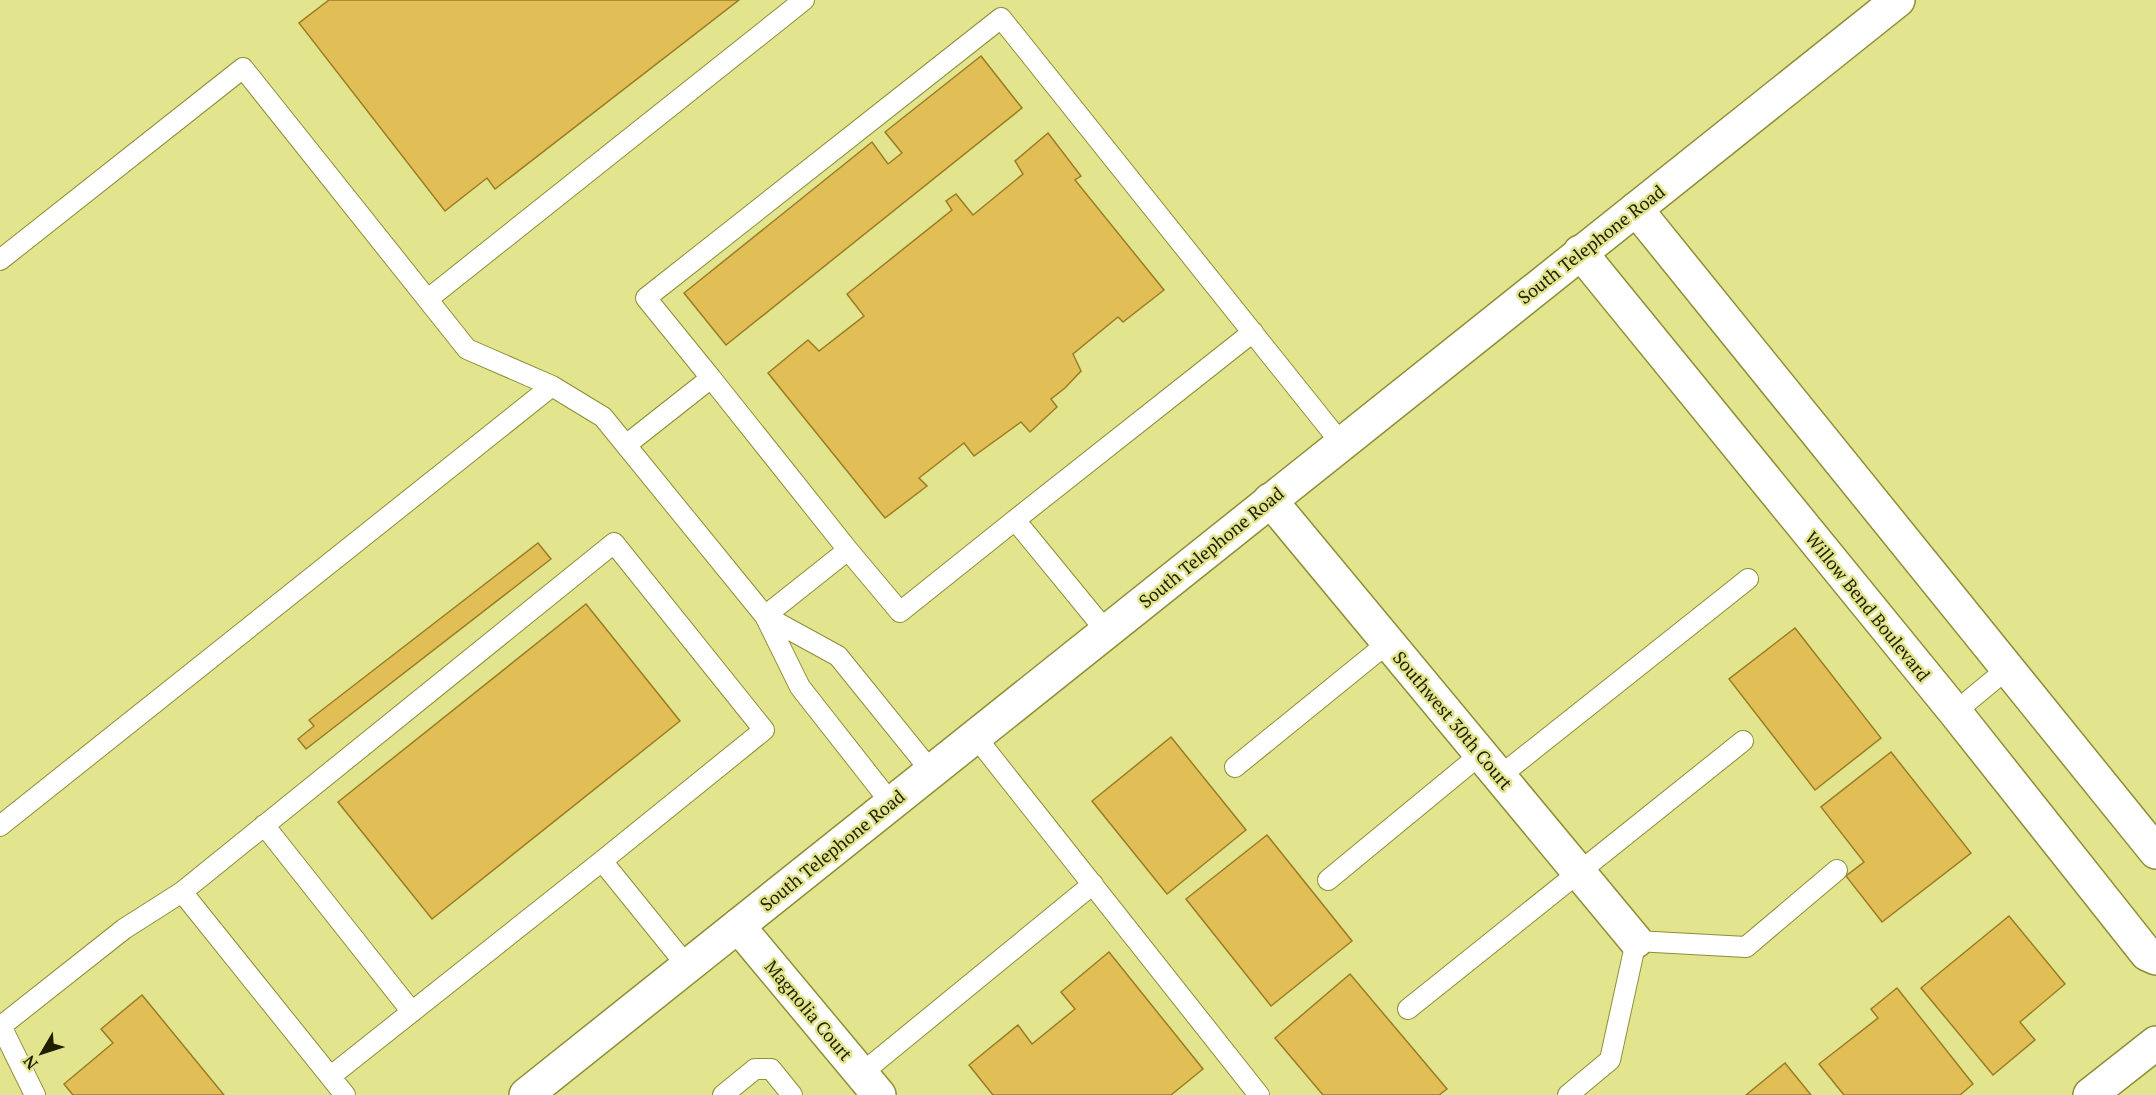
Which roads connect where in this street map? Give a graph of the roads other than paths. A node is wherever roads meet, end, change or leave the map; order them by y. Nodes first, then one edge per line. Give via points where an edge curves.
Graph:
1 (804, 0) edge
2 (1898, 0) edge
3 (1636, 209) junction
4 (1580, 252) junction
5 (0, 260) edge
6 (428, 299) junction
7 (1253, 332) junction
8 (711, 378) junction
9 (552, 386) junction
10 (1341, 443) junction
11 (626, 445) junction
12 (1270, 500) junction
13 (1015, 520) junction
14 (848, 550) junction
15 (1748, 579) dead end
16 (765, 616) junction
17 (1106, 631) junction
18 (1389, 642) junction
19 (2007, 669) junction
20 (1955, 712) junction
21 (975, 736) junction
22 (1743, 741) dead end
23 (1490, 765) junction
24 (1235, 767) dead end
25 (931, 771) junction
26 (891, 803) junction
27 (264, 825) junction
28 (0, 826) edge
29 (2156, 852) edge
30 (602, 861) junction
31 (1837, 870) dead end
32 (1579, 872) junction
33 (1328, 879) dead end
34 (1093, 884) junction
35 (182, 892) junction
36 (738, 926) junction
37 (1636, 941) junction
38 (2156, 958) edge
39 (687, 966) junction
40 (1408, 1009) dead end
41 (412, 1012) junction
42 (1, 1030) edge
43 (2156, 1042) edge
44 (330, 1076) junction
45 (871, 1084) edge
46 (35, 1095) edge
47 (345, 1095) edge
48 (526, 1095) edge
49 (723, 1095) edge
50 (792, 1095) edge
51 (1259, 1095) edge
52 (1568, 1095) edge
53 (2090, 1095) edge

1 - 6 lane
2 - 3 street, South Telephone Road
3 - 4 street, South Telephone Road
3 - 19 street
4 - 10 street, South Telephone Road
4 - 20 street, Willow Bend Boulevard
5 - 6 lane via 243,68
6 - 9 lane via 467,349
7 - 8 lane via 1001,18 646,298
7 - 10 lane
7 - 13 lane
8 - 11 lane
8 - 14 lane
9 - 11 lane via 603,417
9 - 28 lane
10 - 12 street, South Telephone Road
11 - 16 lane
12 - 17 street, South Telephone Road
12 - 18 street, Southwest 30th Court
13 - 14 lane via 900,612
13 - 17 lane
14 - 16 lane
15 - 23 lane
16 - 25 lane via 838,656
16 - 26 lane via 800,687
17 - 21 street, South Telephone Road
18 - 23 street, Southwest 30th Court
18 - 24 lane
19 - 20 lane
19 - 29 street
20 - 38 street, Willow Bend Boulevard via 2147,954
21 - 25 street, South Telephone Road
21 - 34 lane
22 - 32 lane
23 - 32 street, Southwest 30th Court
23 - 33 lane
25 - 26 street, South Telephone Road
26 - 36 street, South Telephone Road
27 - 30 lane via 614,543 764,730
27 - 35 lane
27 - 41 lane
30 - 39 lane
30 - 41 lane
31 - 37 lane via 1746,947
32 - 37 street, Southwest 30th Court
32 - 40 lane
34 - 45 lane
34 - 51 lane
35 - 42 lane via 124,929
35 - 44 lane
36 - 39 street, South Telephone Road
36 - 45 street, Magnolia Court
37 - 52 lane via 1610,1060
39 - 48 street, South Telephone Road
41 - 44 lane
42 - 46 lane
43 - 53 street
44 - 47 lane
49 - 50 lane via 755,1069 771,1069

